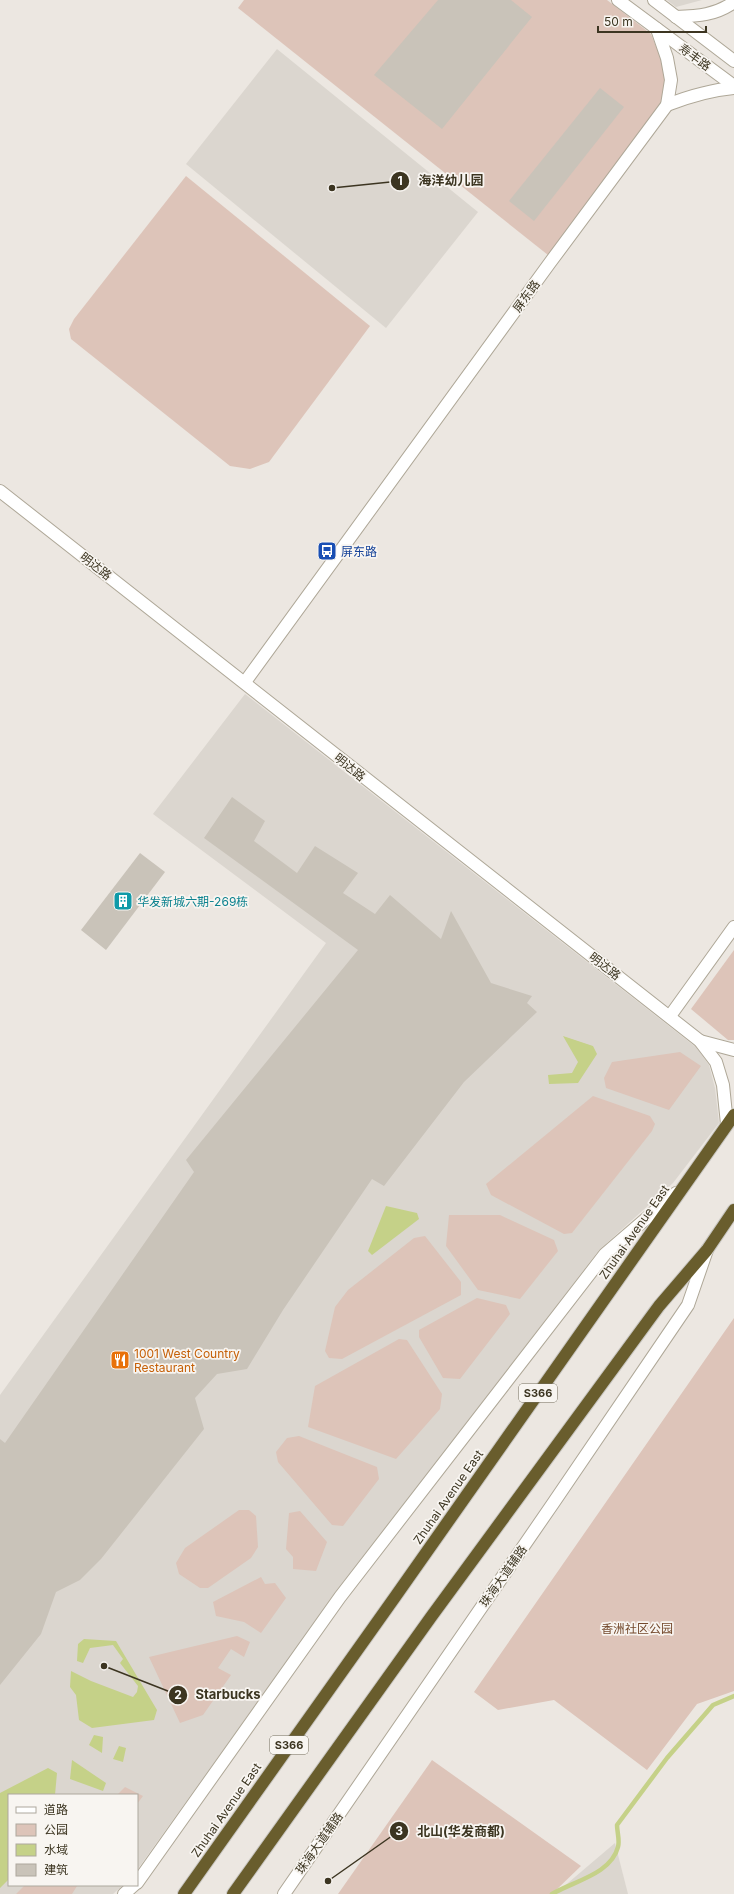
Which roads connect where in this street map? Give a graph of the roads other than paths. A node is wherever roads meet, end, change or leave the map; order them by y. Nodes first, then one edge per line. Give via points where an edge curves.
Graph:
1 (618, 0) edge
2 (654, 0) edge
3 (734, 2) edge
4 (676, 17) junction
5 (657, 29) junction
6 (734, 61) edge
7 (734, 87) edge
8 (667, 105) junction
9 (0, 491) edge
10 (245, 682) junction
11 (734, 927) edge
12 (670, 1016) junction
13 (700, 1041) junction
14 (734, 1050) edge
15 (731, 1119) edge
16 (682, 1189) junction
17 (734, 1210) edge
18 (707, 1250) junction
19 (138, 1882) edge
20 (133, 1886) edge
21 (124, 1894) edge
22 (184, 1894) edge
23 (233, 1894) edge
24 (284, 1894) edge

1 - 5 street, 寿丰路
2 - 4 street, 寿丰路
3 - 4 street via 719,12
4 - 6 street, 寿丰路
5 - 7 street, 寿丰路
5 - 8 street, 屏东路 via 671,80
7 - 8 street via 688,96
8 - 10 street, 屏东路
9 - 10 street, 明达路
10 - 12 street, 明达路 via 385,795
11 - 12 street
12 - 13 street, 明达路
13 - 14 street, 明达路
13 - 15 street, 明达路 via 716,1062
15 - 16 highway, Zhuhai Avenue East / S366
16 - 19 street via 605,1254 340,1597
16 - 22 highway, Zhuhai Avenue East / S366
17 - 18 highway
18 - 23 highway via 654,1312
18 - 24 street, 珠海大道辅路 via 688,1304
20 - 21 street

